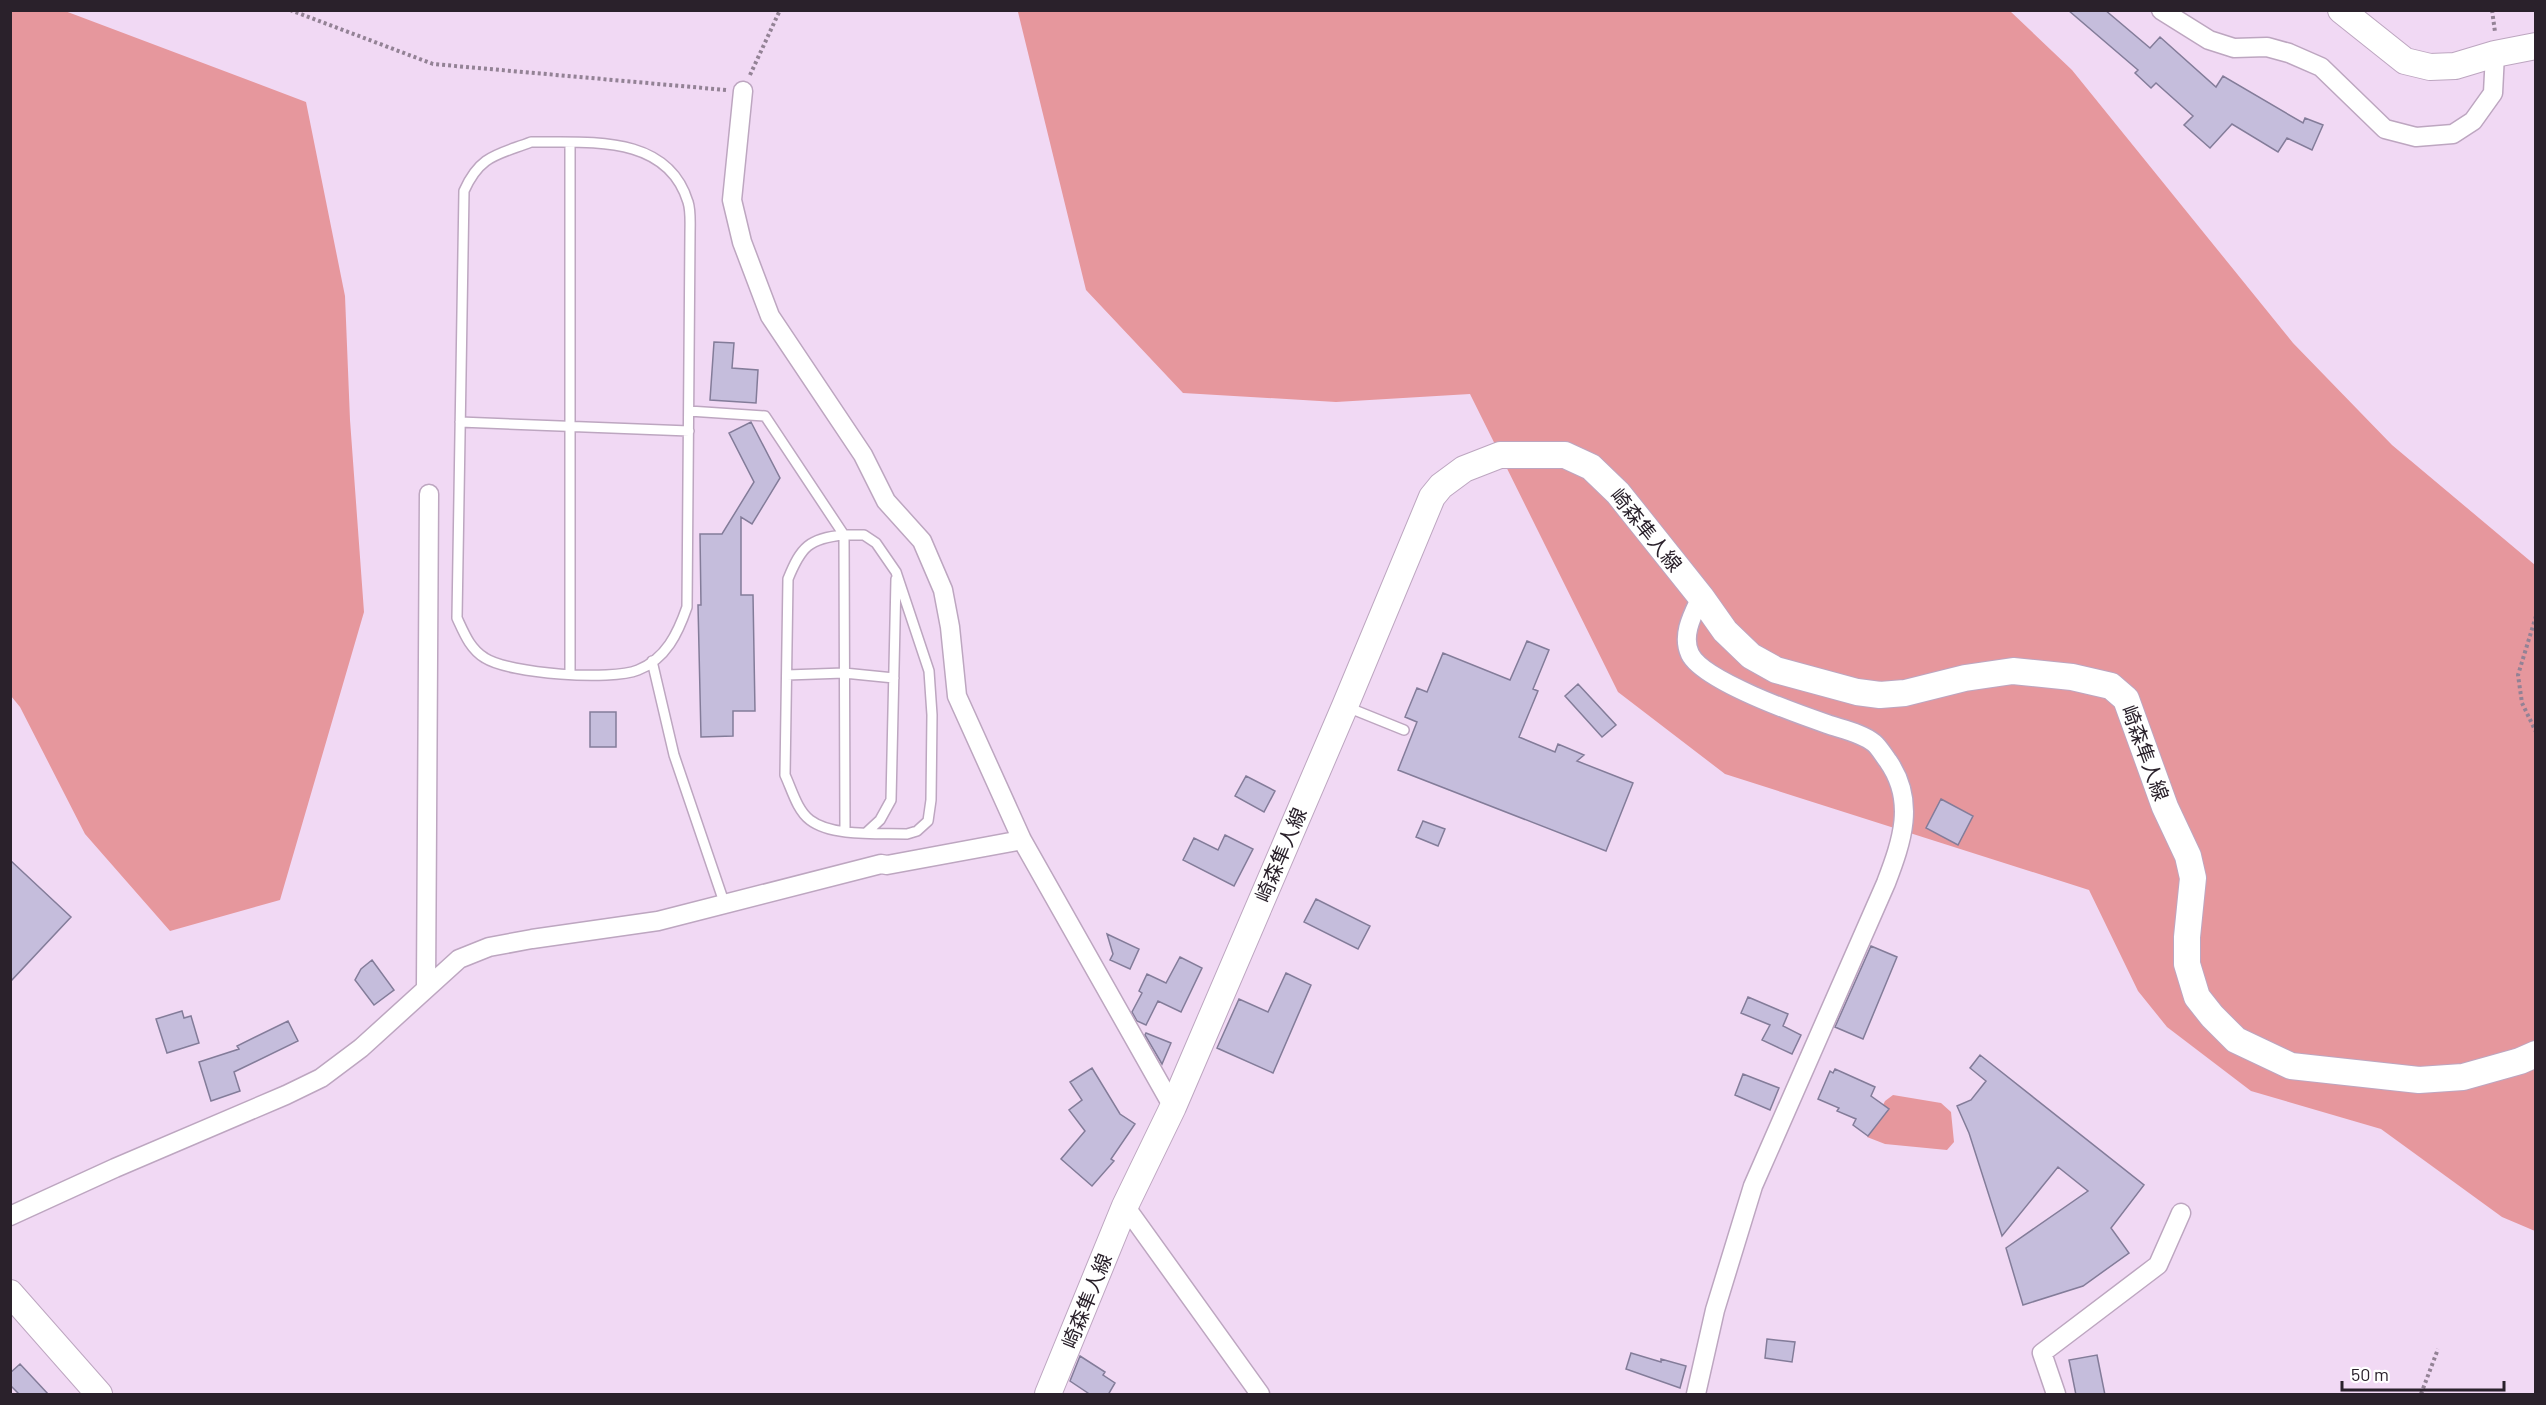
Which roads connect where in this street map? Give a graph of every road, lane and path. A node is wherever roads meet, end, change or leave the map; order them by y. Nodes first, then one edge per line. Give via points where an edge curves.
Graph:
1 (291, 10) edge
2 (780, 10) edge
3 (2161, 10) edge
4 (2341, 10) edge
5 (2535, 46) edge
6 (2495, 54) junction
7 (743, 91) junction
8 (570, 143) junction
9 (689, 411) junction
10 (460, 422) junction
11 (570, 426) junction
12 (689, 431) junction
13 (429, 494) dead end
14 (844, 535) junction
15 (896, 572) junction
16 (1701, 597) junction
17 (2535, 616) edge
18 (652, 661) junction
19 (844, 673) junction
20 (570, 674) junction
21 (787, 675) junction
22 (894, 678) junction
23 (1345, 706) junction
24 (1404, 730) dead end
25 (2535, 732) edge
26 (845, 831) junction
27 (867, 832) junction
28 (1022, 840) junction
29 (725, 905) junction
30 (426, 987) junction
31 (2535, 1053) edge
32 (1173, 1107) junction
33 (1125, 1206) junction
34 (2181, 1213) dead end
35 (10, 1216) edge
36 (10, 1293) edge
37 (2438, 1349) dead end
38 (99, 1395) edge
39 (1048, 1395) edge
40 (1260, 1395) edge
41 (1696, 1395) edge
42 (2056, 1395) edge
43 (2421, 1395) edge

1 - 7 path via 433,64
2 - 7 path
3 - 6 street via 2210,40 2234,48 2267,47 2321,68 2385,129 2416,136 2454,134 2473,121 2493,93
4 - 6 main road via 2405,61 2430,67 2455,66
5 - 6 main road
7 - 28 street via 732,200 742,242 770,316 863,455 886,501 922,541 943,590 957,696
8 - 9 lane via 617,144 647,152 678,180 688,203 690,234
8 - 10 lane via 531,142 483,161 472,172 464,191
8 - 11 lane
9 - 12 lane
9 - 14 lane via 765,416
10 - 11 lane
10 - 20 lane via 457,618 467,640 492,662
11 - 12 lane
11 - 20 lane
12 - 18 lane via 687,607 678,633 663,654
13 - 30 street
14 - 15 lane via 864,535 876,543
14 - 19 lane
14 - 21 lane via 822,537 807,544 788,579
15 - 22 lane
15 - 27 lane via 929,670 931,800 928,821 917,831
16 - 23 main road, 崎森隼人線 via 1618,493 1591,467 1565,455 1500,455 1464,470 1432,497
16 - 31 main road, 崎森隼人線 via 1725,631 1751,656 1776,670 1857,692 1905,693 1965,678 2013,672 2072,677 2111,686 2126,699 2161,796 2188,856 2193,878 2187,964 2197,997 2236,1040 2291,1066 2419,1080 2463,1077
16 - 41 street via 1690,620 1690,654 1709,674 1874,743 1898,775 1904,823 1886,883 1753,1186 1715,1310
17 - 25 path via 2518,675 2522,703
18 - 20 lane via 639,670 621,674
18 - 29 lane via 674,755
19 - 21 lane
19 - 22 lane
19 - 26 lane
21 - 26 lane via 785,775 797,804 809,819 829,830
22 - 27 lane via 891,800 880,820
23 - 24 lane
23 - 32 main road, 崎森隼人線
26 - 27 lane
28 - 29 street via 881,864
28 - 32 street
29 - 30 street via 658,921 489,947 459,959
30 - 35 street via 361,1048 321,1078
32 - 33 main road, 崎森隼人線
33 - 39 main road, 崎森隼人線
33 - 40 street
34 - 42 street via 2158,1265 2042,1353
36 - 38 main road
37 - 43 path

